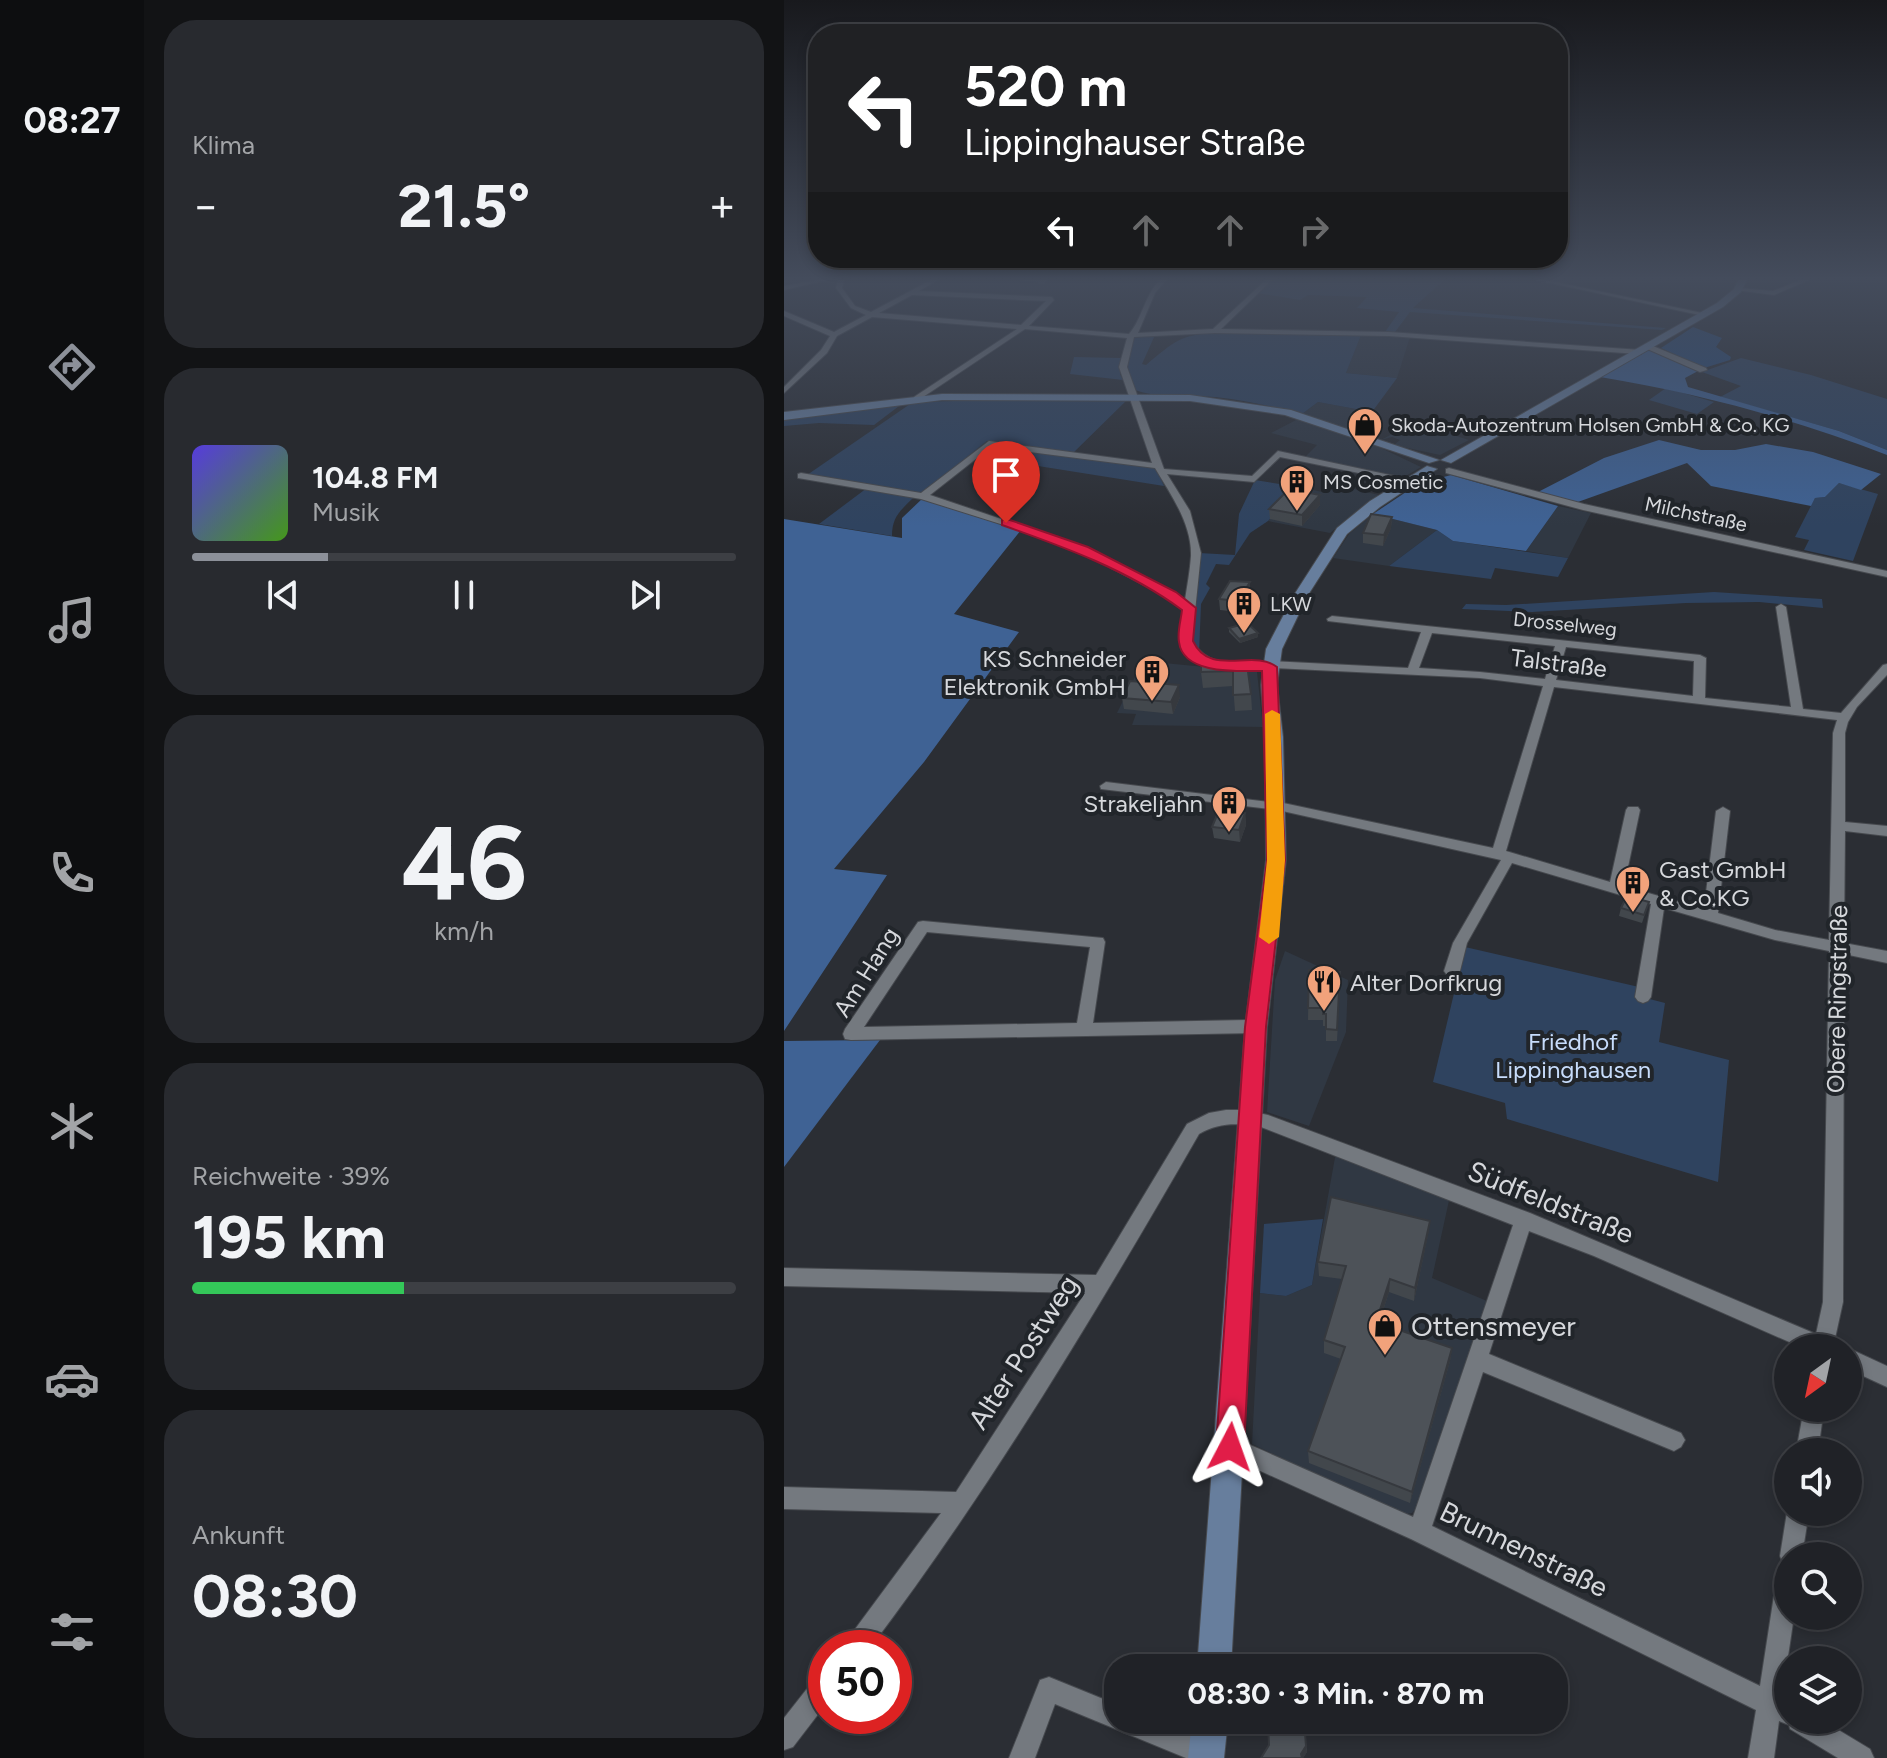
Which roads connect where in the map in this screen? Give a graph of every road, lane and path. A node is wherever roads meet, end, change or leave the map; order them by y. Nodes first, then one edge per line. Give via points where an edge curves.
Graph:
1 (813, 362) edge
2 (972, 362) edge
3 (1124, 362) edge
4 (1620, 362) edge
5 (1680, 362) edge
6 (1703, 370) dead end
7 (784, 391) edge
8 (1133, 396) junction
9 (917, 399) junction
10 (784, 416) edge
11 (1442, 465) junction
12 (1160, 469) junction
13 (801, 476) dead end
14 (1413, 481) junction
15 (923, 496) junction
16 (1887, 574) edge
17 (1191, 593) junction
18 (1171, 595) junction
19 (1781, 607) dead end
20 (1189, 608) junction
21 (1332, 619) dead end
22 (1428, 628) junction
23 (1562, 642) junction
24 (1270, 666) junction
25 (1887, 667) edge
26 (1412, 671) junction
27 (1549, 686) junction
28 (1699, 701) junction
29 (1797, 711) junction
30 (1842, 717) junction
31 (1106, 786) dead end
32 (1274, 806) junction
33 (1633, 810) dead end
34 (1723, 811) dead end
35 (1838, 826) junction
36 (1887, 831) edge
37 (1504, 856) junction
38 (1616, 888) junction
39 (1658, 902) junction
40 (1710, 917) junction
41 (1838, 947) junction
42 (1887, 957) edge
43 (1452, 971) dead end
44 (1643, 997) dead end
45 (1256, 1027) junction
46 (1084, 1030) junction
47 (1252, 1118) junction
48 (1524, 1219) junction
49 (784, 1277) edge
50 (1102, 1284) junction
51 (1791, 1334) edge
52 (1827, 1334) edge
53 (1476, 1359) junction
54 (1862, 1365) edge
55 (1887, 1377) edge
56 (1674, 1440) dead end
57 (1230, 1447) junction
58 (784, 1498) edge
59 (962, 1503) junction
60 (1419, 1531) junction
61 (868, 1630) edge
62 (1215, 1654) edge
63 (1774, 1705) edge
64 (808, 1708) edge
65 (1104, 1711) edge
66 (1774, 1719) edge
67 (1158, 1734) edge
68 (1822, 1734) edge
69 (784, 1738) edge
70 (1208, 1746) edge
71 (1022, 1758) edge
72 (1761, 1758) edge
73 (1861, 1758) edge

1 - 7 street
2 - 9 street
3 - 8 street, Talstraße
4 - 11 main road
5 - 6 street
8 - 9 main road
8 - 11 main road via 1271,408
8 - 12 street, Talstraße
9 - 10 main road
11 - 14 main road
11 - 16 street, Milchstraße via 1595,510
12 - 14 street via 1254,479 1278,454
12 - 15 street via 989,444
12 - 17 street, Talstraße via 1191,530 1196,553
13 - 15 street
14 - 24 main road via 1342,531 1286,621
15 - 18 street via 1084,550
17 - 18 street
17 - 20 street, Talstraße
18 - 20 street
19 - 29 street
20 - 24 street, Talstraße via 1186,641 1201,660 1217,666
21 - 22 street, Drosselweg
22 - 23 street, Drosselweg
22 - 26 street
23 - 27 street
23 - 28 street, Drosselweg via 1700,658
24 - 26 street, Talstraße
24 - 32 main road
25 - 30 street
26 - 27 street, Talstraße
27 - 28 street, Talstraße
27 - 37 street
28 - 29 street, Talstraße
29 - 30 street, Talstraße
30 - 35 street, Obere Ringstraße
31 - 32 street
32 - 37 street
32 - 45 main road via 1276,860
33 - 38 street
34 - 40 street
35 - 36 street
35 - 41 street, Obere Ringstraße
37 - 38 street
37 - 43 street via 1460,943
38 - 39 street
39 - 40 street
39 - 44 street
40 - 41 street
41 - 42 street
41 - 52 street, Obere Ringstraße via 1833,1302
45 - 46 street, Am Hang
45 - 47 main road
46 - 46 street, Am Hang via 1098,942 923,926 851,1034
47 - 48 street, Südfeldstraße
47 - 50 street, Alter Postweg via 1215,1118 1193,1129
47 - 57 main road
48 - 51 street, Südfeldstraße
48 - 53 street
49 - 50 street
50 - 59 street, Alter Postweg
53 - 56 street
53 - 60 street
54 - 55 street
57 - 60 street, Brunnenstraße
57 - 62 main road
58 - 59 street
59 - 61 street, Alter Postweg
60 - 63 street, Brunnenstraße
64 - 69 street
65 - 71 street via 1049,1689
66 - 72 street
67 - 70 street via 1187,1746
68 - 73 street

